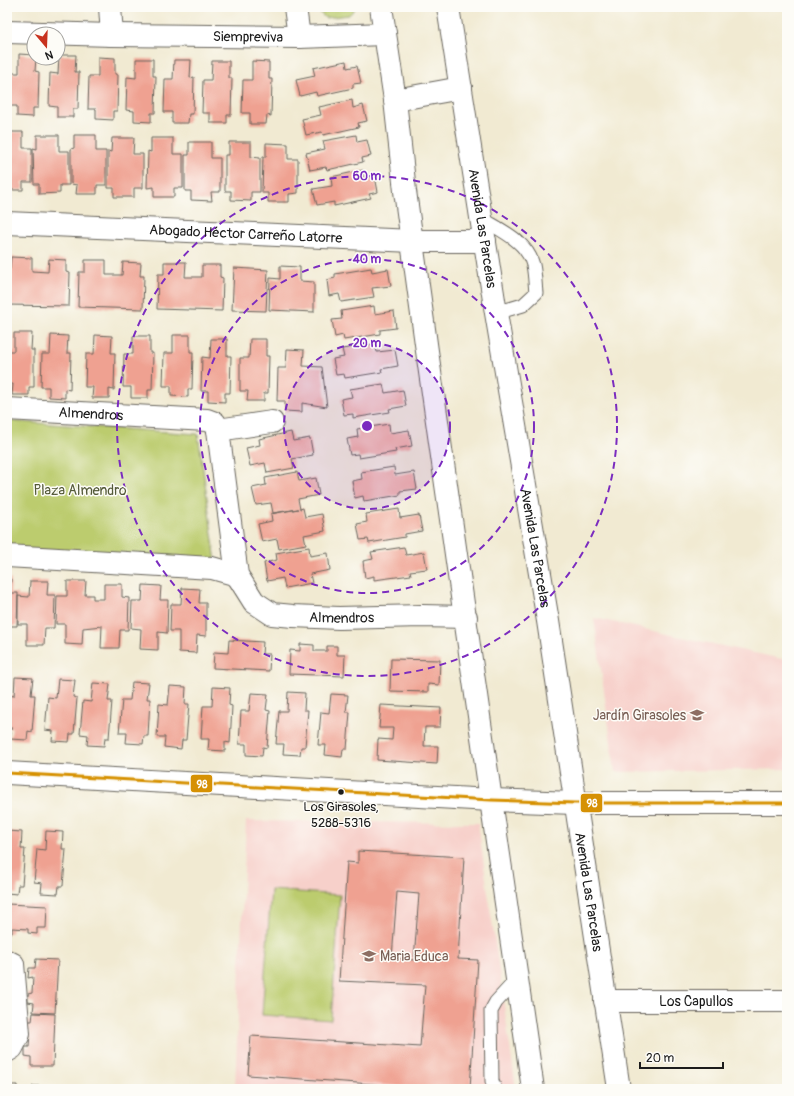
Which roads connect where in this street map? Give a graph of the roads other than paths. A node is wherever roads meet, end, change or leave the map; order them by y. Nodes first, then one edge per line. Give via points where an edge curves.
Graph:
1 (110, 7) edge
2 (294, 7) edge
3 (381, 7) edge
4 (448, 7) edge
5 (7, 32) edge
6 (385, 34) junction
7 (112, 35) junction
8 (299, 37) junction
9 (461, 88) junction
10 (394, 100) junction
11 (481, 218) junction
12 (7, 223) edge
13 (413, 241) junction
14 (485, 241) junction
15 (496, 313) junction
16 (7, 410) edge
17 (272, 422) dead end
18 (218, 430) junction
19 (7, 556) edge
20 (237, 575) junction
21 (466, 617) junction
22 (7, 774) edge
23 (491, 800) junction
24 (575, 803) junction
25 (787, 803) edge
26 (7, 961) edge
27 (518, 978) junction
28 (606, 1001) junction
29 (787, 1001) edge
30 (7, 1051) edge
31 (495, 1089) edge
32 (533, 1089) edge
33 (619, 1089) edge

1 - 7 street
2 - 8 street
3 - 6 street
4 - 9 street, Avenida Las Parcelas
5 - 7 street, Siempreviva
6 - 8 street, Siempreviva
6 - 10 street
7 - 8 street, Siempreviva
9 - 10 street
9 - 11 street, Avenida Las Parcelas
10 - 13 street
11 - 14 street, Avenida Las Parcelas
11 - 15 lane via 521,244 533,264 536,293 523,304
12 - 13 street, Abogado Héctor Carreño Latorre
13 - 14 street, Abogado Héctor Carreño Latorre
13 - 21 street
14 - 15 street, Avenida Las Parcelas
15 - 24 street, Avenida Las Parcelas via 548,621
16 - 18 street, Almendros via 207,420 215,423
17 - 18 street
18 - 20 street, Almendros
19 - 20 street via 212,568
20 - 21 street, Almendros via 254,602 272,614 339,618
21 - 23 street
22 - 23 street
23 - 24 street
23 - 27 street
24 - 25 street
24 - 28 street, Avenida Las Parcelas
26 - 30 street via 13,964 18,1034 12,1048
27 - 31 lane via 491,1011 492,1081
27 - 32 street
28 - 29 street, Los Capullos
28 - 33 street, Avenida Las Parcelas

